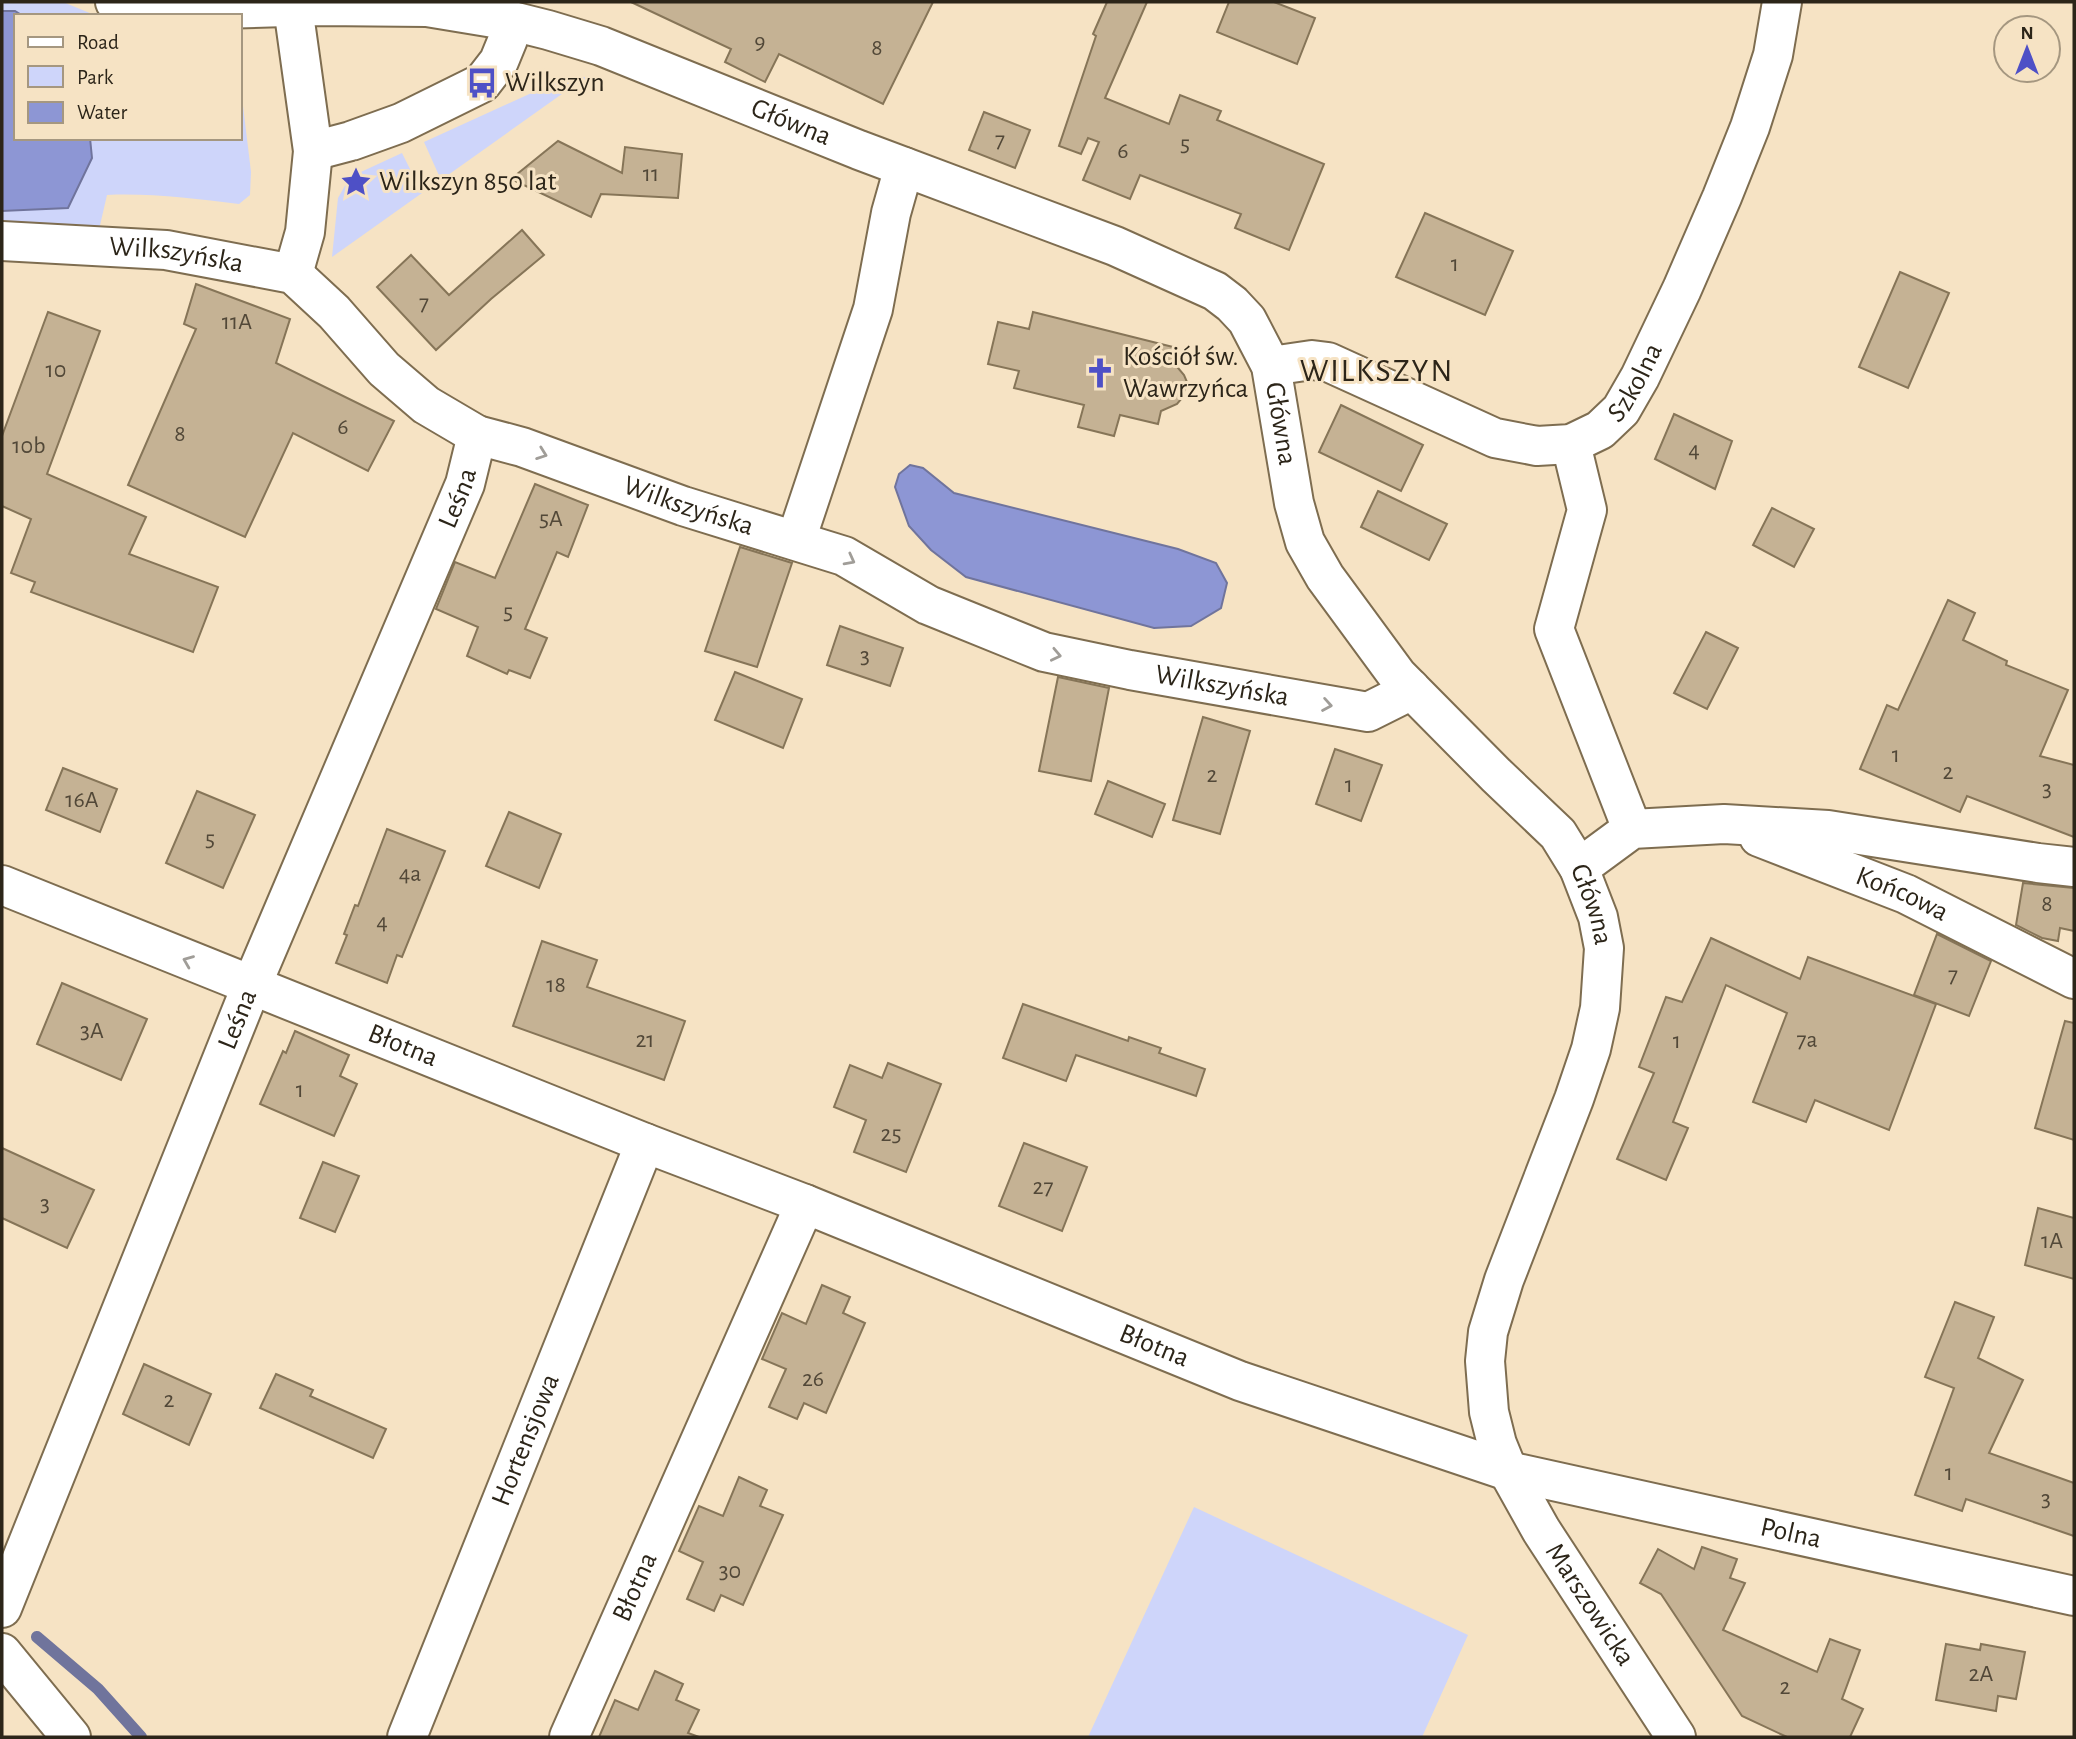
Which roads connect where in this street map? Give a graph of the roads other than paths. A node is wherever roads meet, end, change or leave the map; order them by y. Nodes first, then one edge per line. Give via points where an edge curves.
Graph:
1 (115, 2) edge
2 (1782, 2) edge
3 (293, 7) junction
4 (512, 21) junction
5 (313, 151) junction
6 (904, 167) junction
7 (2, 241) edge
8 (293, 274) junction
9 (1271, 366) junction
10 (477, 435) junction
11 (1571, 444) junction
12 (796, 540) junction
13 (1410, 688) junction
14 (1724, 824) junction
15 (1632, 829) junction
16 (2074, 867) edge
17 (1579, 868) junction
18 (2, 885) edge
19 (2074, 979) edge
20 (251, 987) junction
21 (645, 1143) junction
22 (805, 1205) junction
23 (1508, 1471) junction
24 (2074, 1596) edge
25 (2, 1608) edge
26 (2, 1653) edge
27 (71, 1737) edge
28 (407, 1737) edge
29 (569, 1737) edge
30 (1676, 1737) edge

1 - 3 street, Główna via 184,10
2 - 11 street, Szkolna via 1773,55 1750,127 1682,289 1621,410 1600,430
3 - 4 street, Główna via 416,6
3 - 5 street
4 - 5 street via 499,61 482,83 401,123
4 - 6 street, Główna via 601,46
5 - 8 street via 305,232
6 - 9 street, Główna via 1115,246 1215,291 1247,320
6 - 12 street via 873,309
7 - 8 street, Wilkszyńska via 166,250
8 - 10 street, Wilkszyńska via 384,369 426,405
9 - 11 street, Szkolna via 1328,362 1495,438 1537,446
9 - 13 street, Główna via 1288,477 1305,542 1340,600
10 -> 12 street, Wilkszyńska
10 - 20 street, Leśna via 465,484
11 - 15 street via 1587,510 1554,629
12 -> 13 street, Wilkszyńska via 845,556 928,605 1044,652 1368,712
13 - 17 street, Główna via 1558,834
14 - 15 street, Końcowa
14 - 16 street, Końcowa via 1828,830
14 - 19 street, Końcowa via 1906,894
15 - 17 street
17 - 23 street, Główna via 1598,917 1604,948 1600,1008 1574,1100 1488,1332 1489,1412
20 -> 18 street, Błotna
20 - 21 street, Błotna
20 - 25 street, Leśna
21 - 22 street, Błotna
21 - 28 street, Hortensjowa
22 - 23 street, Błotna via 1240,1381
22 - 29 street, Błotna
23 - 24 street, Polna
23 - 30 street, Marszowicka via 1564,1569
26 - 27 street

